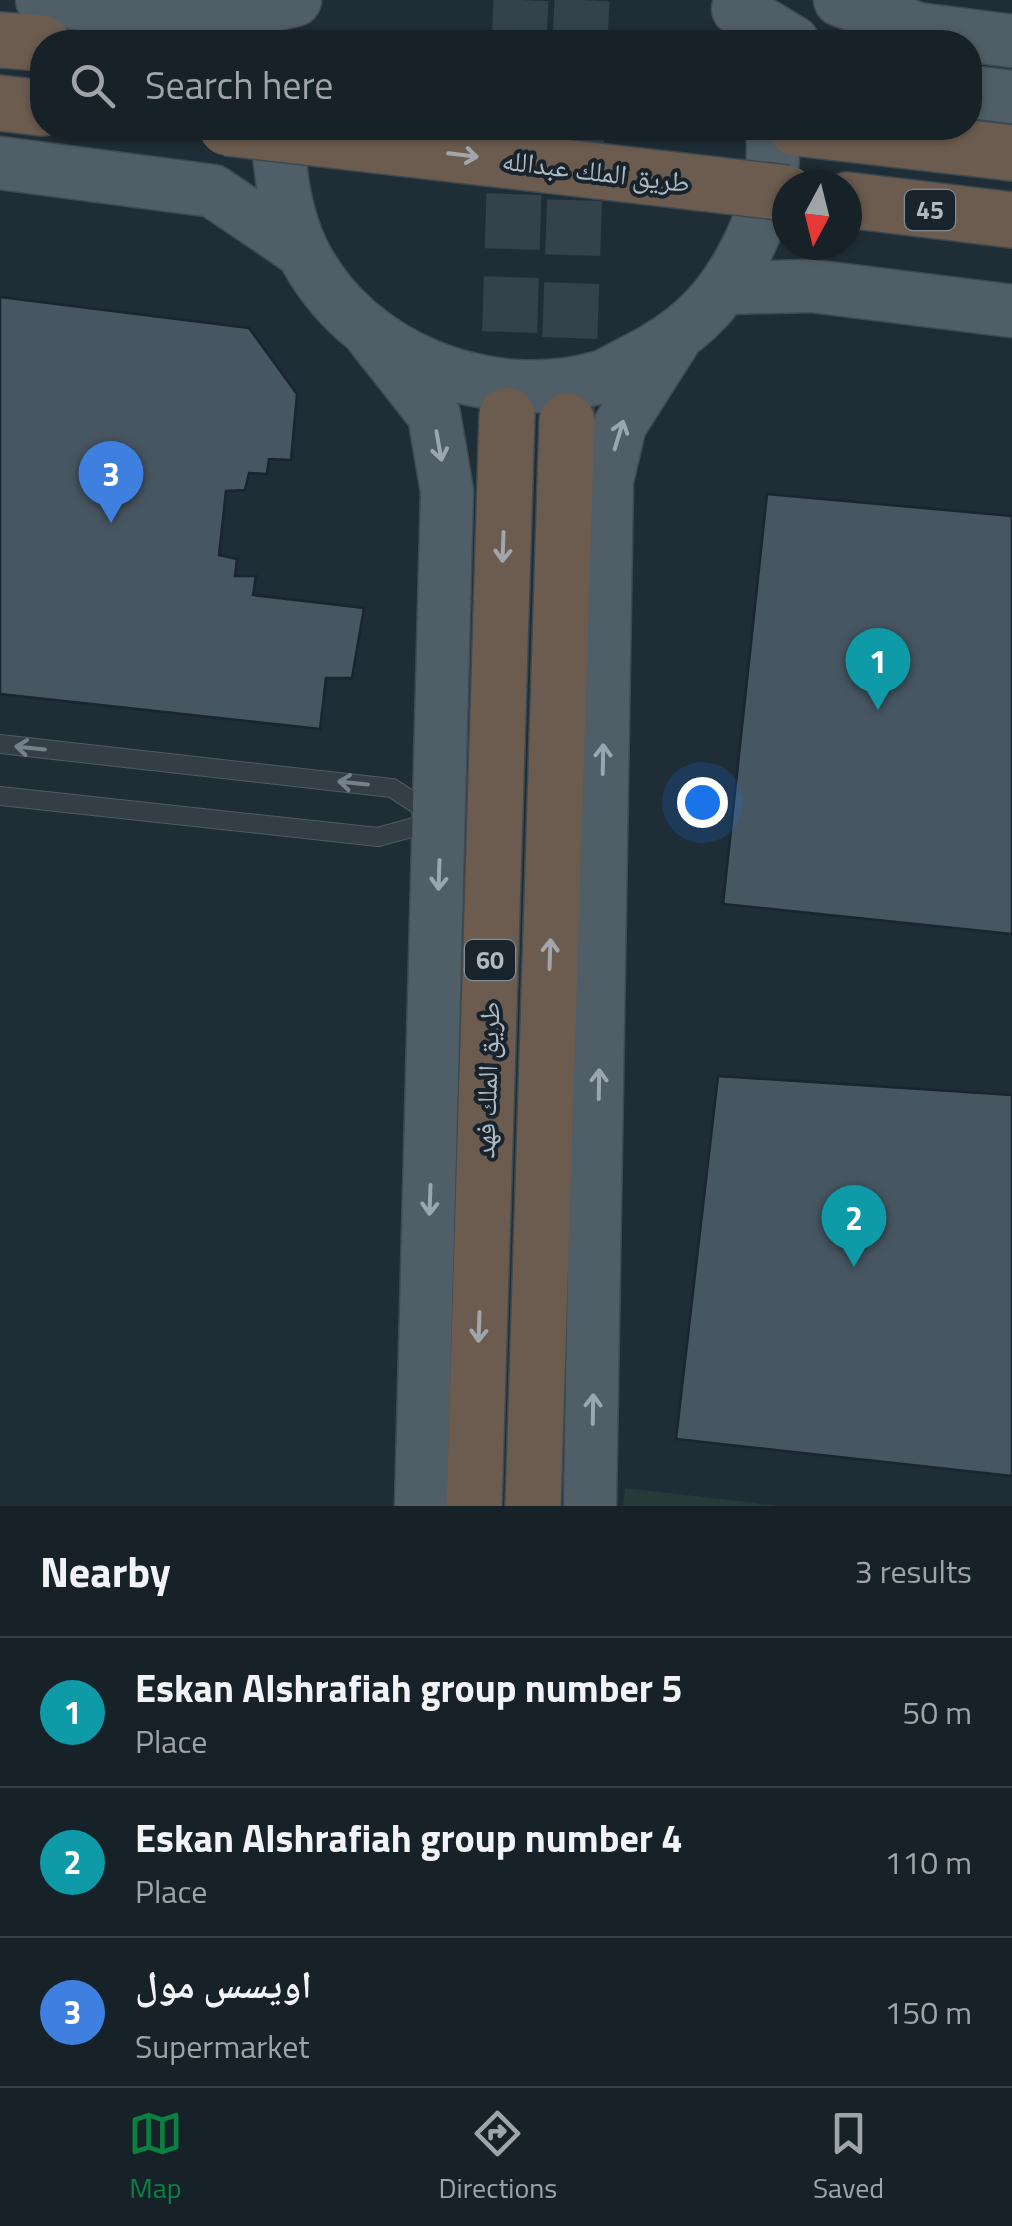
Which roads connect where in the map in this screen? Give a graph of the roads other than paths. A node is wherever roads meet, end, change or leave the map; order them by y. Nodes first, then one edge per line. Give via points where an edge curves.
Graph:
1 (42, 0) edge
2 (296, 0) edge
3 (320, 0) edge
4 (840, 0) edge
5 (740, 17) edge
6 (304, 30) edge
7 (768, 30) edge
8 (925, 30) edge
9 (982, 38) edge
10 (0, 40) edge
11 (30, 42) edge
12 (1012, 42) edge
13 (982, 93) edge
14 (1012, 97) edge
15 (0, 103) edge
16 (30, 107) edge
17 (278, 140) edge
18 (329, 140) edge
19 (774, 140) edge
20 (900, 140) edge
21 (1012, 153) edge
22 (0, 163) edge
23 (772, 192) edge
24 (862, 202) edge
25 (1012, 220) edge
26 (303, 252) junction
27 (726, 288) junction
28 (1012, 310) edge
29 (372, 335) junction
30 (674, 340) junction
31 (507, 415) tunnel mouth
32 (567, 421) tunnel mouth
33 (0, 744) edge
34 (0, 796) edge
35 (441, 819) junction
36 (421, 1506) edge
37 (474, 1506) edge
38 (533, 1506) edge
39 (590, 1506) edge

1 - 2 main road via 218,18
3 - 6 main road
4 - 8 main road
5 - 7 main road
9 - 12 main road
10 - 11 highway
13 - 14 main road
15 - 16 highway
17 - 26 main road via 281,188
18 -> 23 highway, طريق الملك عبدالله, bridge
19 - 27 main road via 761,223
20 - 21 highway
22 - 26 main road via 214,191
24 - 25 highway, 45
26 - 29 main road via 333,297
27 - 28 main road via 812,286
27 - 30 main road
29 - 30 main road via 442,374 522,388 602,376
29 -> 35 main road via 434,415 447,492
39 -> 30 main road via 607,480 620,425
31 -> 37 highway, طريق الملك فهد / 60
38 -> 32 highway, 60
35 -> 33 lane via 392,788
34 - 35 lane via 378,837
35 -> 36 main road

